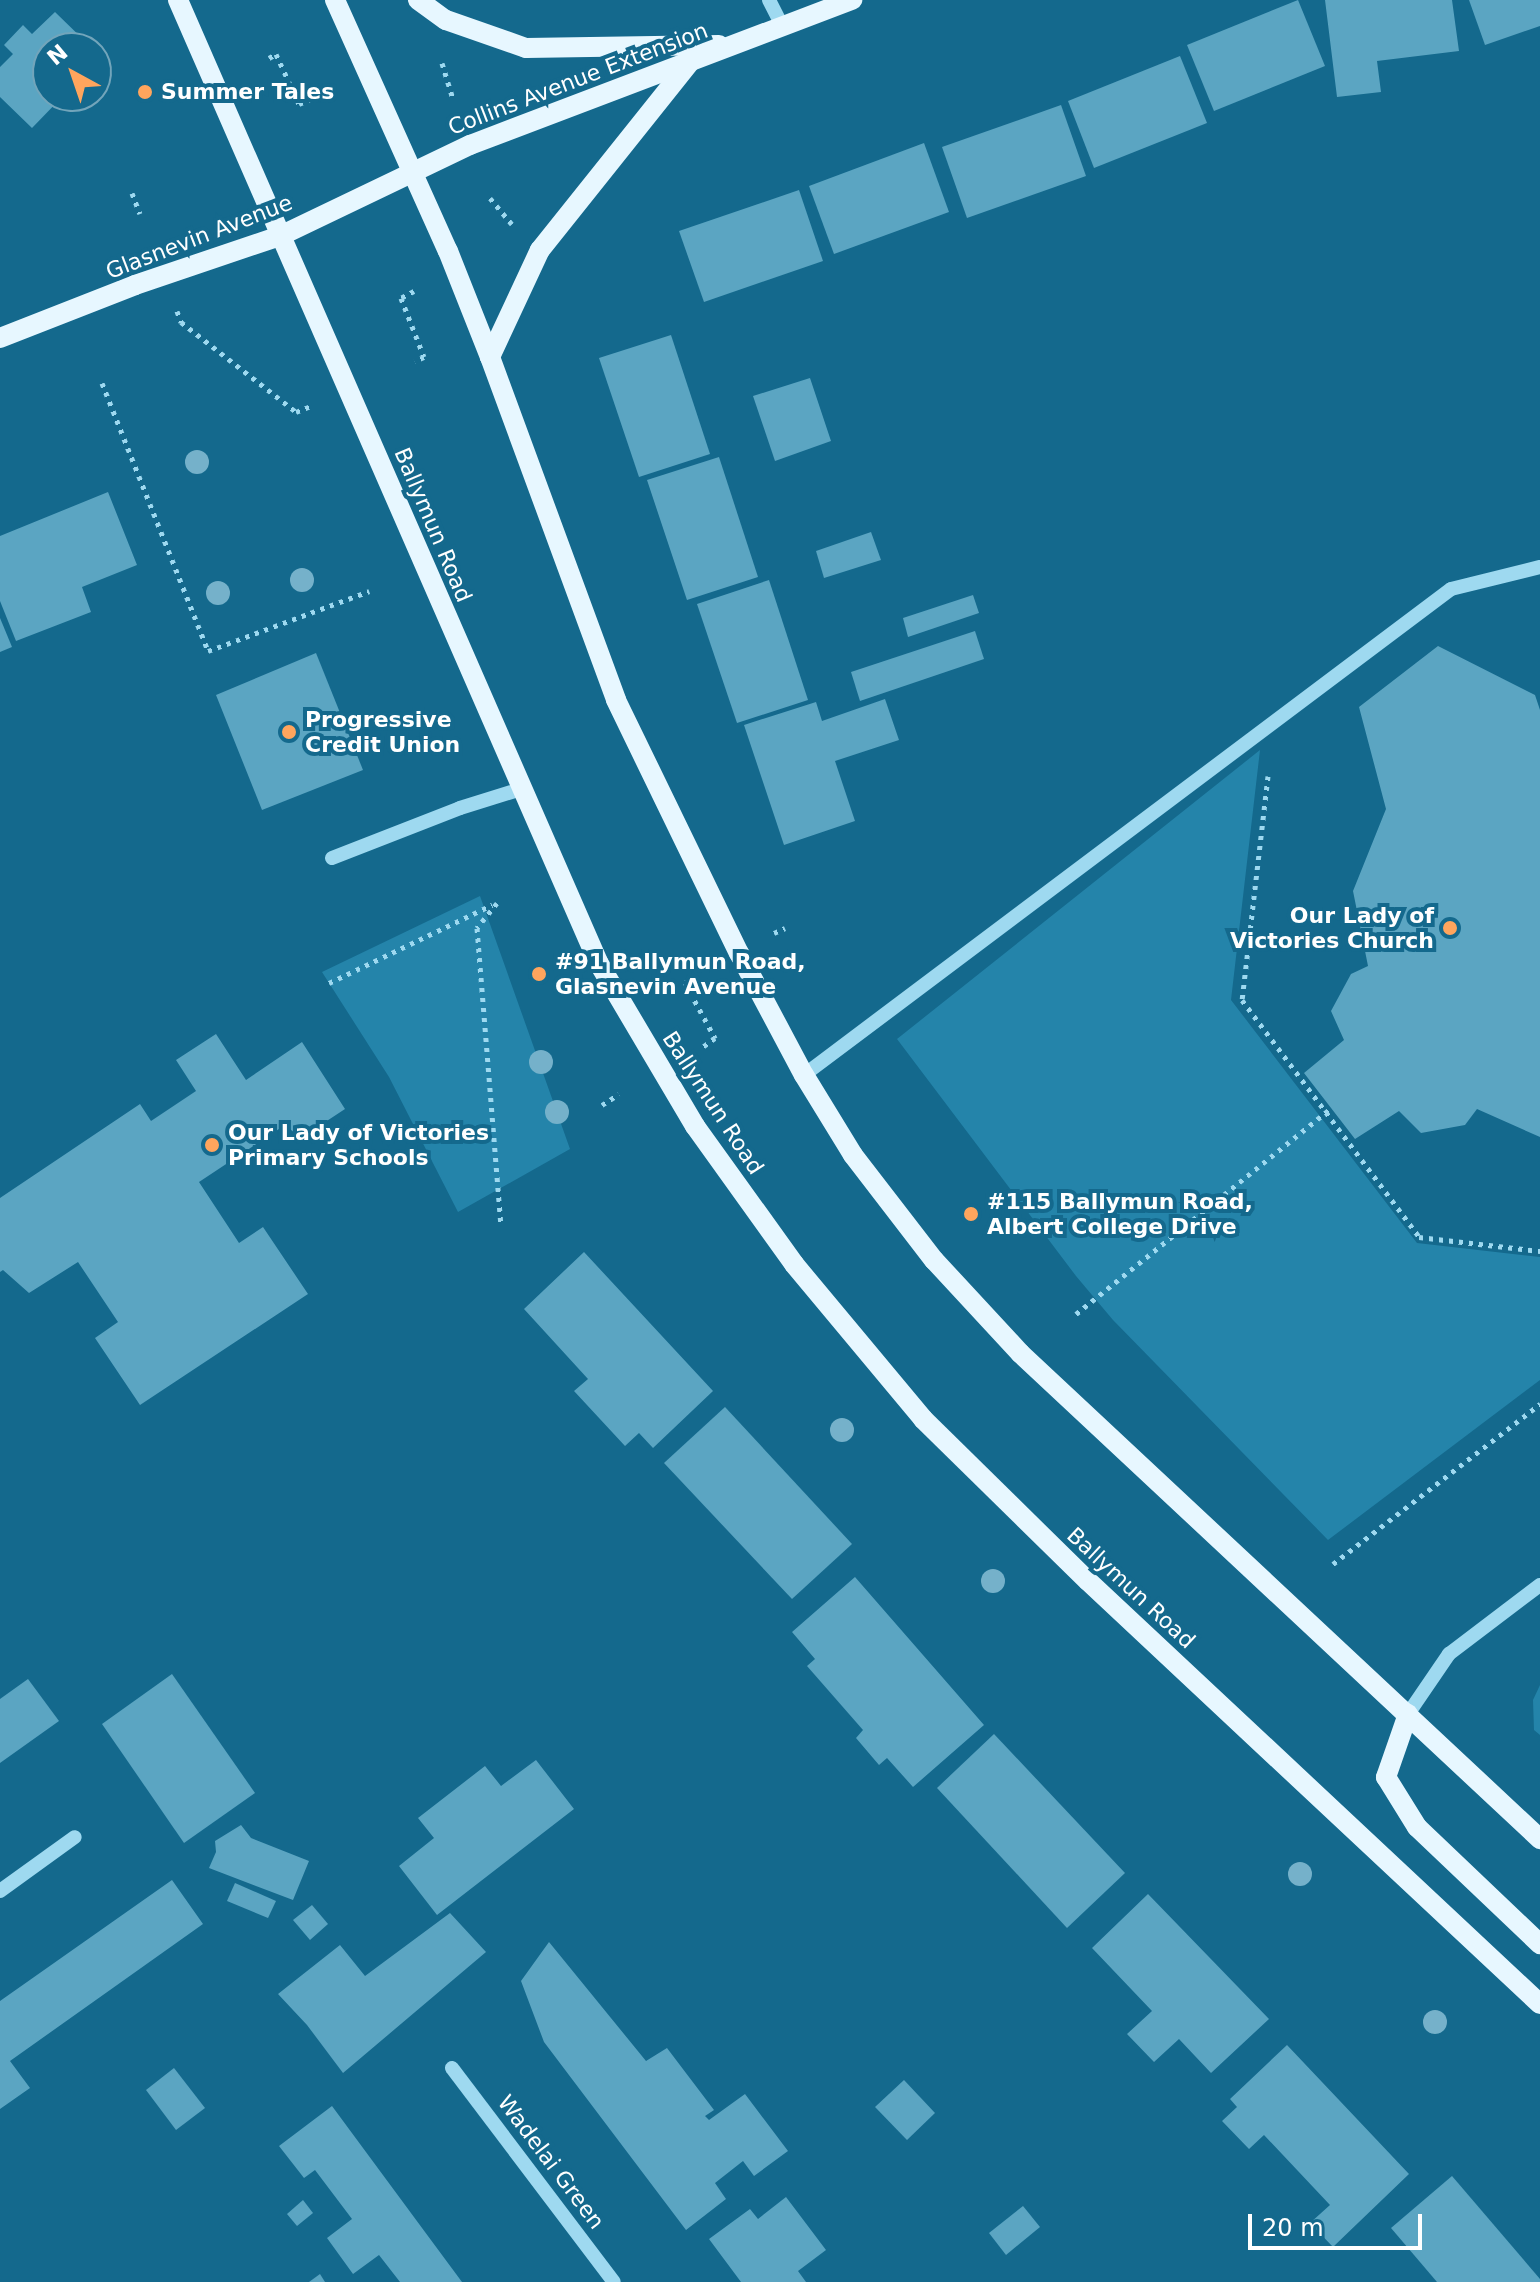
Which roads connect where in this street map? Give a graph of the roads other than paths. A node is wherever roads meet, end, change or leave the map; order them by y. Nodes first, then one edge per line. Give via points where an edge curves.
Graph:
1 (178, 0) edge
2 (335, 0) edge
3 (418, 0) edge
4 (769, 0) edge
5 (852, 0) edge
6 (782, 26) junction
7 (731, 45) junction
8 (691, 61) junction
9 (412, 172) junction
10 (280, 236) junction
11 (0, 338) edge
12 (490, 357) junction
13 (1540, 567) edge
14 (521, 789) junction
15 (332, 858) dead end
16 (804, 1075) junction
17 (1540, 1585) edge
18 (1408, 1714) junction
19 (75, 1837) dead end
20 (1540, 1839) edge
21 (0, 1891) edge
22 (1540, 1944) edge
23 (1540, 2004) edge
24 (452, 2068) dead end
25 (614, 2282) edge

1 - 10 main road, Ballymun Road
2 - 9 main road
3 - 7 main road via 446,20 526,48
4 - 6 street
5 - 6 main road, Collins Avenue Extension
6 - 7 main road, Collins Avenue Extension
7 - 8 main road, Collins Avenue Extension
8 - 9 main road, Collins Avenue Extension
8 - 12 main road via 540,250
9 - 10 main road, Glasnevin Avenue
9 - 12 main road
10 - 11 main road, Glasnevin Avenue
10 - 14 main road, Ballymun Road
12 - 16 main road via 616,700
13 - 16 street via 1451,589
14 - 15 street
14 - 23 main road, Ballymun Road via 598,962 695,1126 794,1264 913,1408 1088,1581
16 - 18 main road via 853,1155 934,1260 1020,1353
17 - 18 street via 1449,1654
18 - 20 main road
18 - 22 main road via 1386,1777 1417,1827
19 - 21 street
24 - 25 street, Wadelai Green

